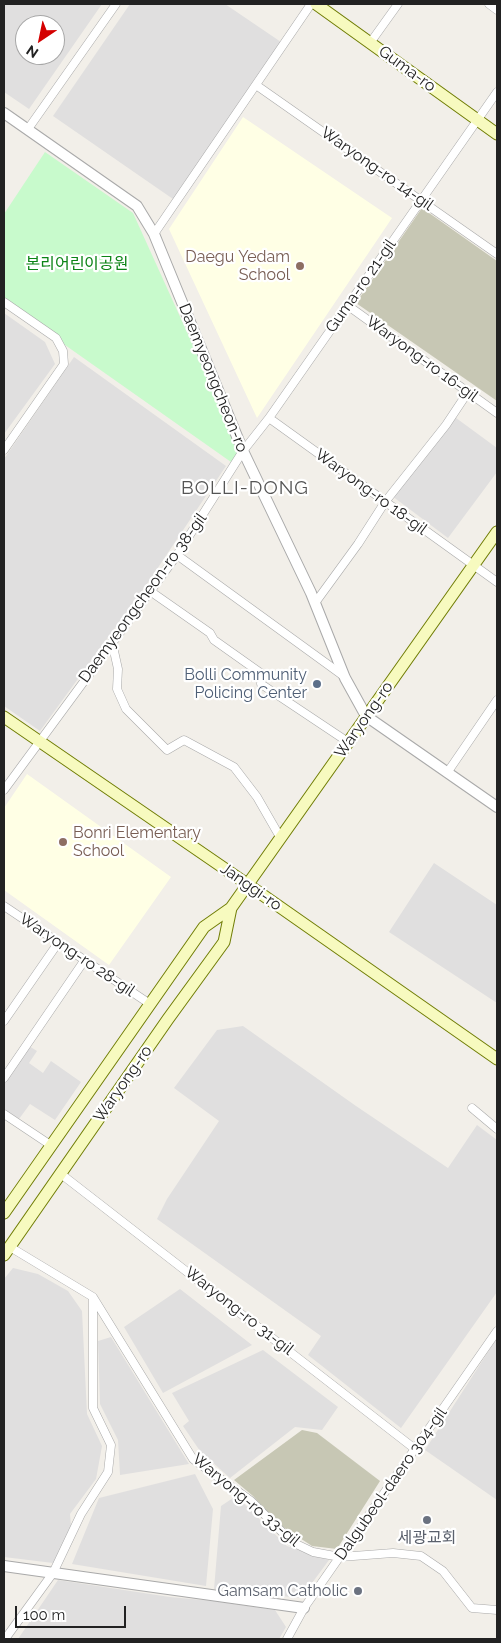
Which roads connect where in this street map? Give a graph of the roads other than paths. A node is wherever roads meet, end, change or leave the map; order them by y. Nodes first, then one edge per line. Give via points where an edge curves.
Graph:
1 (116, 4) edge
2 (311, 4) edge
3 (316, 4) edge
4 (398, 4) edge
5 (489, 4) edge
6 (497, 10) edge
7 (370, 43) junction
8 (256, 85) junction
9 (497, 92) edge
10 (4, 113) edge
11 (477, 120) junction
12 (28, 129) junction
13 (497, 134) edge
14 (421, 200) junction
15 (154, 234) junction
16 (497, 254) edge
17 (4, 302) edge
18 (347, 305) junction
19 (468, 392) junction
20 (497, 413) edge
21 (269, 418) junction
22 (4, 450) edge
23 (243, 451) junction
24 (385, 502) junction
25 (497, 532) edge
26 (177, 555) junction
27 (474, 565) junction
28 (497, 582) edge
29 (150, 590) junction
30 (315, 603) junction
31 (112, 642) junction
32 (345, 678) junction
33 (497, 700) edge
34 (366, 716) junction
35 (4, 718) edge
36 (38, 742) junction
37 (348, 742) junction
38 (447, 772) junction
39 (4, 790) edge
40 (497, 807) edge
41 (280, 837) junction
42 (247, 884) junction
43 (4, 906) edge
44 (231, 908) junction
45 (58, 943) junction
46 (84, 961) junction
47 (150, 1004) junction
48 (5, 1018) edge
49 (497, 1058) edge
50 (4, 1078) edge
51 (472, 1108) dead end
52 (4, 1114) edge
53 (497, 1129) edge
54 (52, 1146) junction
55 (61, 1174) junction
56 (4, 1213) edge
57 (7, 1251) edge
58 (93, 1297) junction
59 (497, 1331) edge
60 (415, 1449) junction
61 (340, 1558) junction
62 (4, 1566) edge
63 (53, 1573) junction
64 (304, 1608) junction
65 (497, 1610) edge
66 (5, 1639) edge
67 (286, 1639) edge

1 - 12 street
2 - 8 street
3 - 7 main road, Guma-ro
4 - 7 street
5 - 6 street
7 - 11 main road, Guma-ro
8 - 14 street, Waryong-ro 14-gil
8 - 15 street
9 - 11 street, Guma-ro 21-gil
10 - 12 street, Daemyeongcheon-ro
11 - 13 main road, Guma-ro
11 - 14 street, Guma-ro 21-gil
12 - 15 street, Daemyeongcheon-ro via 138,206
14 - 16 street, Waryong-ro 14-gil
14 - 18 street, Guma-ro 21-gil
15 - 23 street, Daemyeongcheon-ro
17 - 22 street via 56,338 63,351 64,364
18 - 19 street, Waryong-ro 16-gil
18 - 21 street, Guma-ro 21-gil
19 - 20 street, Waryong-ro 16-gil
19 - 24 street
21 - 23 street, Guma-ro 21-gil
21 - 24 street, Waryong-ro 18-gil
23 - 26 street, Daemyeongcheon-ro 38-gil
23 - 30 street, Daemyeongcheon-ro
24 - 27 street, Waryong-ro 18-gil
24 - 30 street
25 - 27 main road, Waryong-ro
26 - 29 street, Daemyeongcheon-ro 38-gil
26 - 32 street
27 - 28 street, Waryong-ro 18-gil
27 - 34 main road, Waryong-ro
29 - 31 street, Daemyeongcheon-ro 38-gil
29 - 37 street via 262,674 261,684
30 - 32 street, Daemyeongcheon-ro
31 - 36 street, Daemyeongcheon-ro 38-gil
31 - 41 street via 118,669 117,689 126,709 167,750 184,740 234,767 257,797
32 - 34 street, Daemyeongcheon-ro
33 - 38 street
34 - 37 main road, Waryong-ro
34 - 38 street, Daemyeongcheon-ro
35 - 36 main road, Janggi-ro
36 - 39 street, Daemyeongcheon-ro 38-gil
36 - 42 main road, Janggi-ro
37 - 41 main road, Waryong-ro
38 - 40 street, Daemyeongcheon-ro
41 - 42 main road, Waryong-ro
42 - 44 main road, Waryong-ro
42 - 49 main road, Janggi-ro
43 - 45 street, Waryong-ro 28-gil
44 - 47 main road, Waryong-ro via 204,926
44 - 55 main road, Waryong-ro via 224,942
45 - 46 street, Waryong-ro 28-gil
45 - 48 street
46 - 47 street, Waryong-ro 28-gil
46 - 50 street
47 - 54 main road, Waryong-ro
51 - 53 street
52 - 54 street
54 - 56 main road, Waryong-ro
55 - 57 main road, Waryong-ro
55 - 60 street, Waryong-ro 31-gil
57 - 58 street, Waryong-ro 33-gil
58 - 61 street, Waryong-ro 33-gil via 192,1459 251,1501 292,1542 313,1552
58 - 63 street via 93,1408 111,1445 108,1472 81,1514
59 - 60 street, Dalgubeol-daero 304-gil
60 - 61 street, Dalgubeol-daero 304-gil
61 - 64 street, Dalgubeol-daero 304-gil
61 - 65 street, Waryong-ro 33-gil via 393,1553 421,1556 443,1571 472,1608
62 - 63 street
63 - 64 street
63 - 66 street
64 - 67 street, Dalgubeol-daero 304-gil

